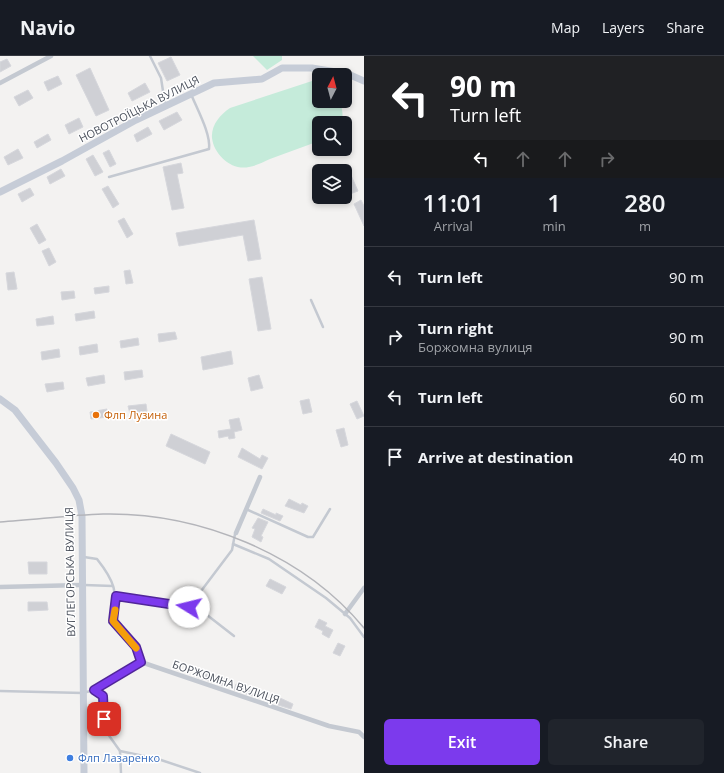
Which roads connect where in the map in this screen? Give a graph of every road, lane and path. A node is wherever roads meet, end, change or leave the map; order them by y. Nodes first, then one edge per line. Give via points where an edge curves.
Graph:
1 (51, 56) edge
2 (150, 56) edge
3 (364, 81) edge
4 (0, 83) edge
5 (191, 94) junction
6 (165, 107) junction
7 (109, 177) dead end
8 (0, 192) edge
9 (311, 300) dead end
10 (323, 327) dead end
11 (0, 400) edge
12 (260, 477) dead end
13 (246, 509) junction
14 (330, 509) dead end
15 (236, 533) joint
16 (233, 544) junction
17 (82, 556) junction
18 (82, 585) junction
19 (0, 586) edge
20 (113, 586) junction
21 (364, 588) edge
22 (116, 596) junction
23 (189, 607) junction
24 (345, 614) junction
25 (234, 636) dead end
26 (364, 637) edge
27 (141, 662) junction
28 (94, 690) junction
29 (0, 691) edge
30 (83, 693) junction
31 (364, 737) edge
32 (120, 751) junction
33 (84, 773) edge
34 (121, 773) edge
35 (200, 773) edge

1 - 4 street
2 - 6 lane via 161,78
3 - 5 main road, НОВОТРОЇЦЬКА ВУЛИЦЯ via 348,74 312,68 282,68 262,79 214,83
5 - 6 main road, НОВОТРОЇЦЬКА ВУЛИЦЯ
5 - 7 lane via 206,129 209,149
6 - 8 main road, НОВОТРОЇЦЬКА ВУЛИЦЯ
9 - 10 lane
11 - 17 main road, ВУГЛЕГОРСЬКА ВУЛИЦЯ via 15,410 73,488 79,500 82,516
12 - 13 street
13 - 14 lane via 313,537
13 - 15 street
15 - 16 lane
16 - 23 lane via 232,550
16 - 24 lane via 269,559
17 - 18 main road, ВУГЛЕГОРСЬКА ВУЛИЦЯ
17 - 20 lane via 97,559 110,575
18 - 19 street
18 - 20 lane
18 - 30 main road, ВУГЛЕГОРСЬКА ВУЛИЦЯ
20 - 22 lane
21 - 24 street
22 - 23 lane
22 - 27 lane via 113,621 136,647
23 - 25 lane via 207,615
24 - 26 lane
27 - 28 street
27 - 31 street, БОРЖОМНА ВУЛИЦЯ via 329,726 359,732
28 - 30 lane
28 - 32 lane via 103,696 105,730
29 - 30 lane
30 - 33 main road, ВУГЛЕГОРСЬКА ВУЛИЦЯ
32 - 34 lane
32 - 35 lane via 158,759

